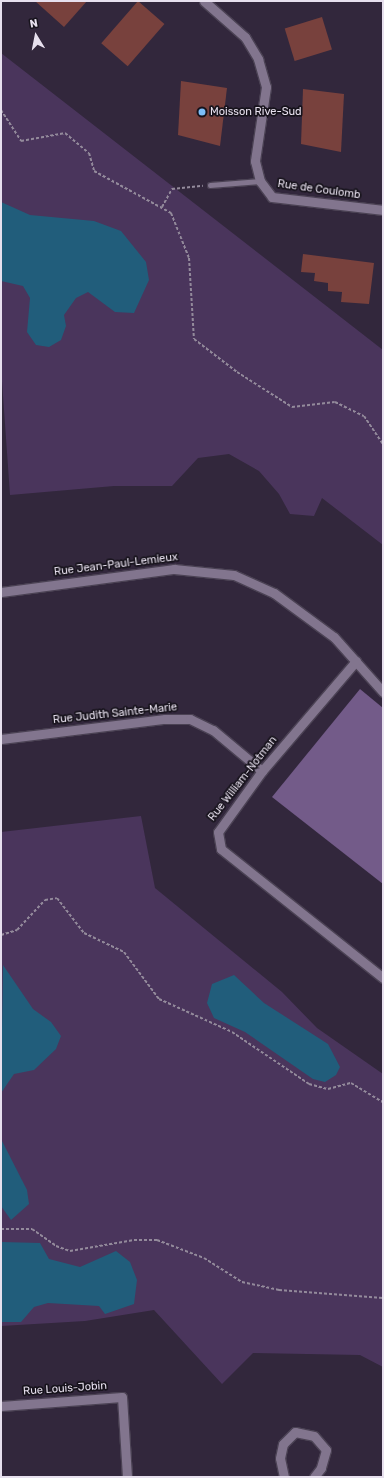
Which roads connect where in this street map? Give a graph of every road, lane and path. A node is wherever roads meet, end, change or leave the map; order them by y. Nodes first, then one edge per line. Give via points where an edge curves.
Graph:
1 (204, 1) edge
2 (1, 110) edge
3 (260, 181) junction
4 (210, 185) joint
5 (162, 207) junction
6 (383, 210) edge
7 (383, 444) edge
8 (1, 592) edge
9 (356, 661) junction
10 (383, 692) edge
11 (1, 739) edge
12 (262, 771) junction
13 (1, 935) edge
14 (383, 978) edge
15 (383, 1102) edge
16 (1, 1229) edge
17 (383, 1298) edge
18 (1, 1406) edge
19 (127, 1477) edge
20 (284, 1477) edge
21 (314, 1477) edge

1 - 3 street via 245,38 258,59 266,87 255,161
2 - 5 path via 21,141 65,133 89,153 94,171
3 - 4 lane
3 - 6 street, Rue de Coulomb via 272,196
4 - 5 path via 172,189
5 - 7 path via 171,213 189,258 194,339 236,372 292,407 335,402 364,416
8 - 9 street, Rue Jean-Paul-Lemieux via 174,569 219,572 248,580 274,593 334,637
9 - 10 street, Rue Jean-Paul-Lemieux
9 - 12 street, Rue William-Notman
11 - 12 street, Rue Judith Sainte-Marie via 165,719 190,719 213,730
12 - 14 street, Rue William-Notman via 218,832 221,849
13 - 15 path via 17,930 45,900 57,898 84,933 113,944 129,956 159,999 232,1032 309,1084 328,1089 351,1083
16 - 17 path via 32,1229 56,1246 70,1251 128,1240 157,1240 204,1258 242,1282 279,1290
18 - 19 street, Rue Louis-Jobin via 122,1397
20 - 21 street via 280,1458 283,1444 295,1432 314,1436 326,1450 321,1468

